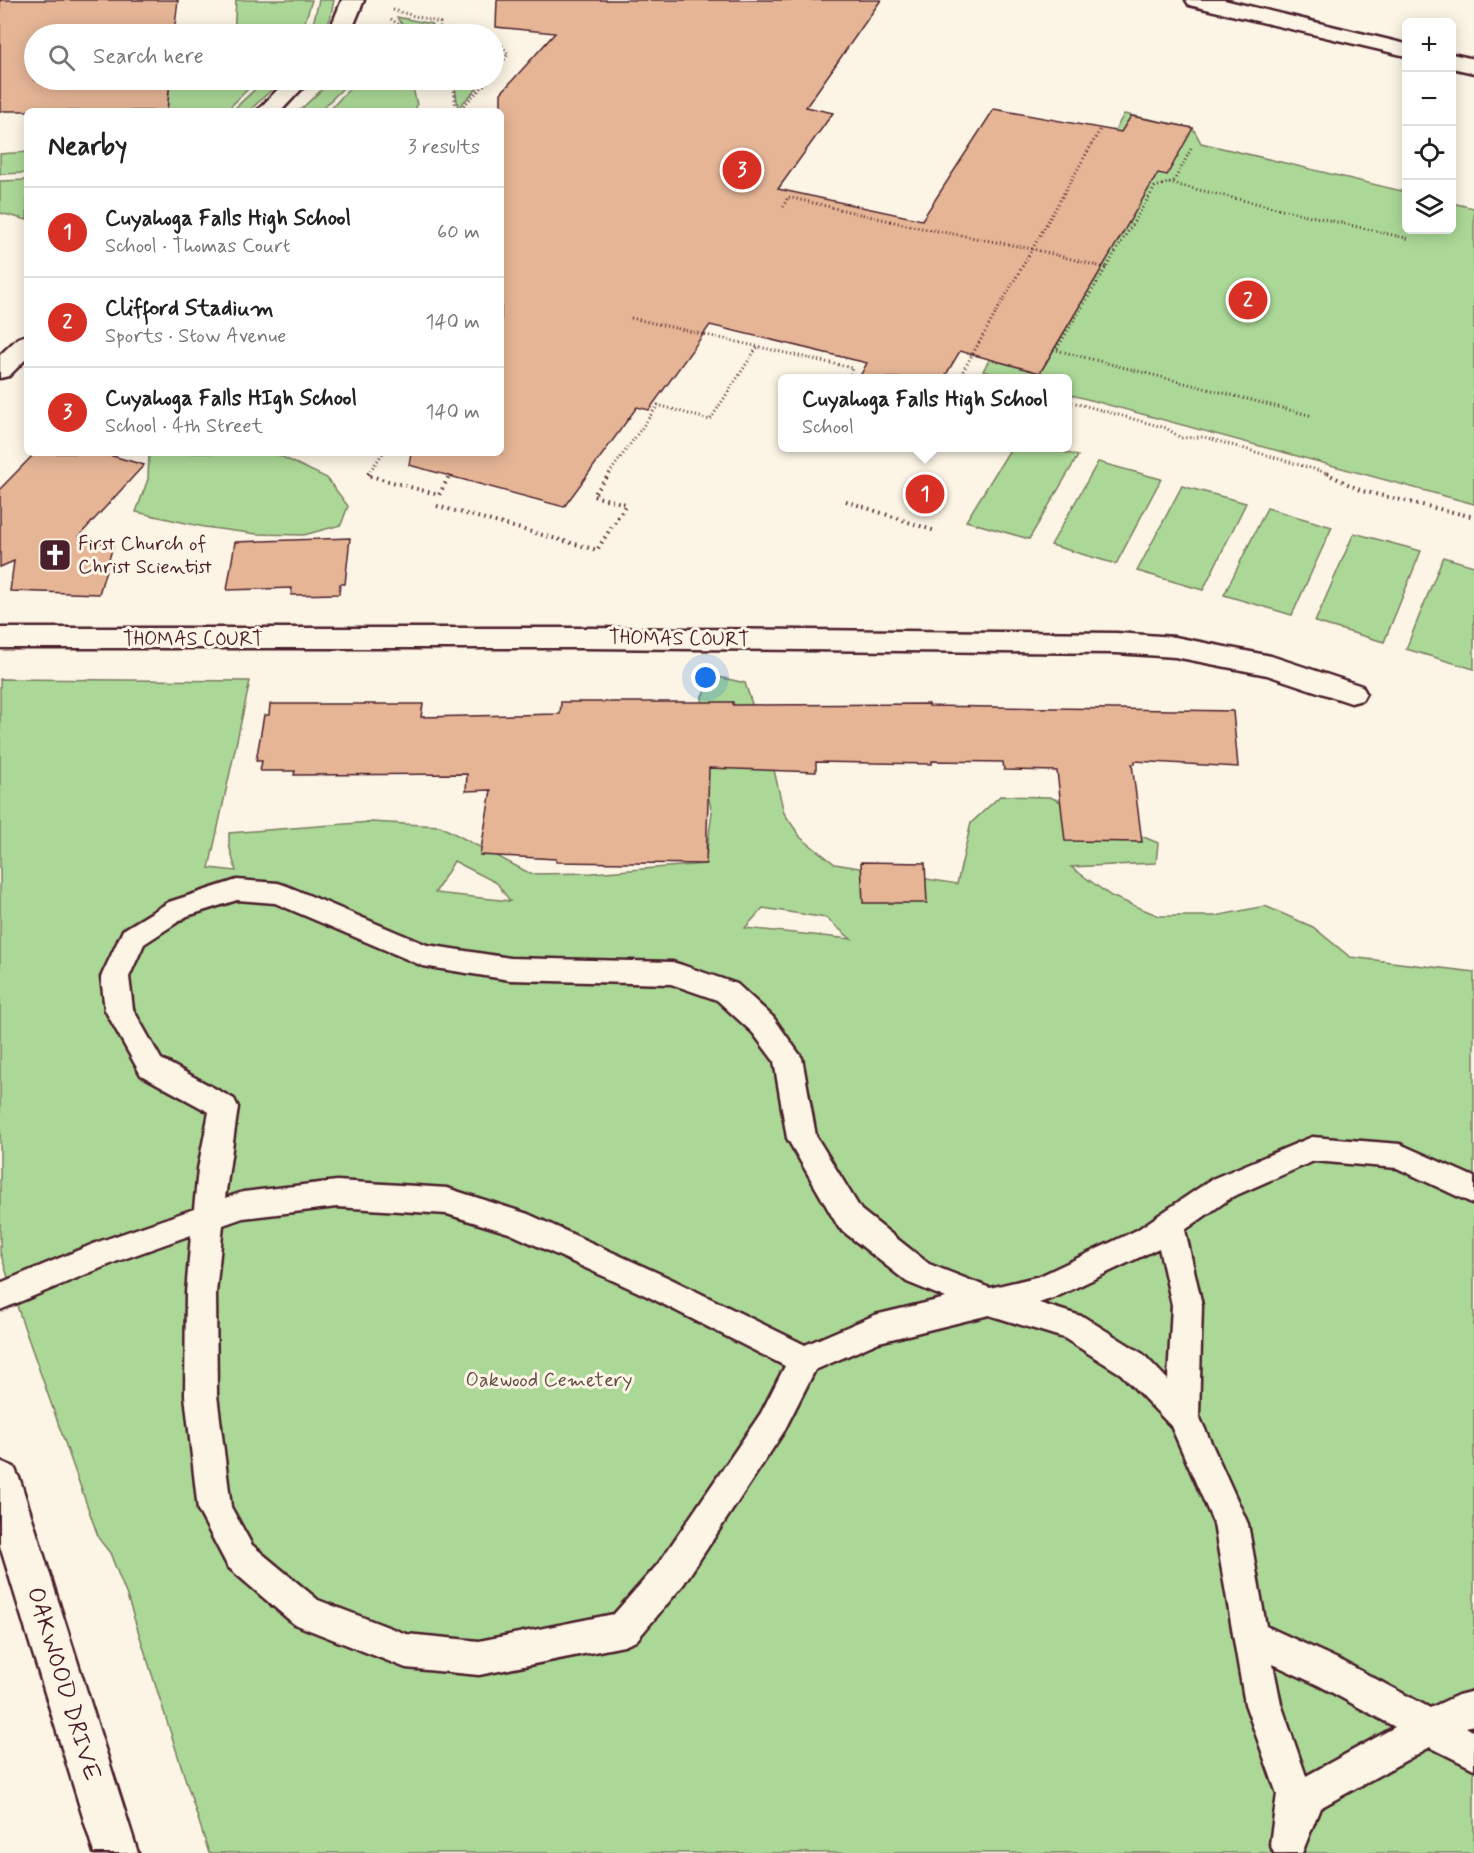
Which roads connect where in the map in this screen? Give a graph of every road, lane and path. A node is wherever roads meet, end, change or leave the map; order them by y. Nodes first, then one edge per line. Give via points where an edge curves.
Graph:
1 (353, 0) edge
2 (1197, 0) edge
3 (393, 10) dead end
4 (391, 19) dead end
5 (344, 24) edge
6 (398, 24) edge
7 (440, 24) edge
8 (1402, 49) edge
9 (1456, 62) edge
10 (1474, 66) edge
11 (290, 90) edge
12 (454, 90) edge
13 (479, 90) edge
14 (271, 108) edge
15 (457, 108) edge
16 (460, 108) edge
17 (1101, 128) dead end
18 (1191, 149) dead end
19 (1168, 182) junction
20 (783, 207) dead end
21 (1410, 239) dead end
22 (1033, 249) junction
23 (1106, 268) junction
24 (631, 318) dead end
25 (24, 346) edge
26 (758, 346) junction
27 (0, 370) edge
28 (962, 373) joint
29 (850, 374) edge
30 (966, 374) edge
31 (1072, 402) edge
32 (1313, 416) dead end
33 (381, 456) edge
34 (449, 476) dead end
35 (846, 501) dead end
36 (437, 506) dead end
37 (1474, 517) edge
38 (935, 531) dead end
39 (0, 638) edge
40 (1351, 693) dead end
41 (1474, 1191) edge
42 (209, 1217) junction
43 (1169, 1225) junction
44 (0, 1297) edge
45 (988, 1301) junction
46 (804, 1360) junction
47 (1183, 1416) junction
48 (0, 1480) edge
49 (1251, 1636) junction
50 (1474, 1708) edge
51 (1430, 1727) junction
52 (1474, 1751) edge
53 (1286, 1848) edge
54 (116, 1853) edge

1 - 5 street
2 - 8 street
3 - 7 path
4 - 6 path
9 - 10 street
11 - 14 street
12 - 15 path
13 - 16 path
17 - 22 path
18 - 19 path via 1174,181
19 - 21 path
19 - 23 path via 1155,187
20 - 22 path via 788,197
22 - 23 path
22 - 28 path
23 - 32 path via 1056,350
24 - 26 path
25 - 27 street
26 - 29 path via 852,368
26 - 36 path via 710,420 658,405 593,496 626,504 597,550
28 - 30 path
31 - 37 path via 1166,428 1181,438 1204,437 1334,475 1362,491
33 - 34 path via 367,475 439,495
35 - 38 path
39 - 40 street, THOMAS COURT via 584,638 1116,644 1175,647 1270,666
41 - 43 lane via 1400,1155 1312,1149 1222,1188
42 - 44 lane via 109,1251
42 - 45 lane via 224,1107 152,1067 118,1010 115,977 133,937 178,909 237,890 278,893 423,955 510,969 672,973 727,992 763,1025 788,1058 802,1138 850,1219 918,1273
42 - 46 lane via 243,1205 337,1194 447,1201 517,1223
42 - 46 lane via 201,1293 201,1395 215,1510 240,1556 306,1612 406,1651 479,1658 624,1629 671,1574 772,1423
43 - 45 lane via 1045,1288
43 - 47 lane via 1187,1305
45 - 46 lane via 875,1329
45 - 47 lane via 1073,1327 1132,1364
47 - 49 lane via 1232,1524
48 - 54 street, OAKWOOD DRIVE
49 - 51 lane
49 - 53 lane via 1263,1704 1295,1794
50 - 51 lane
51 - 52 lane
51 - 53 lane via 1307,1795

